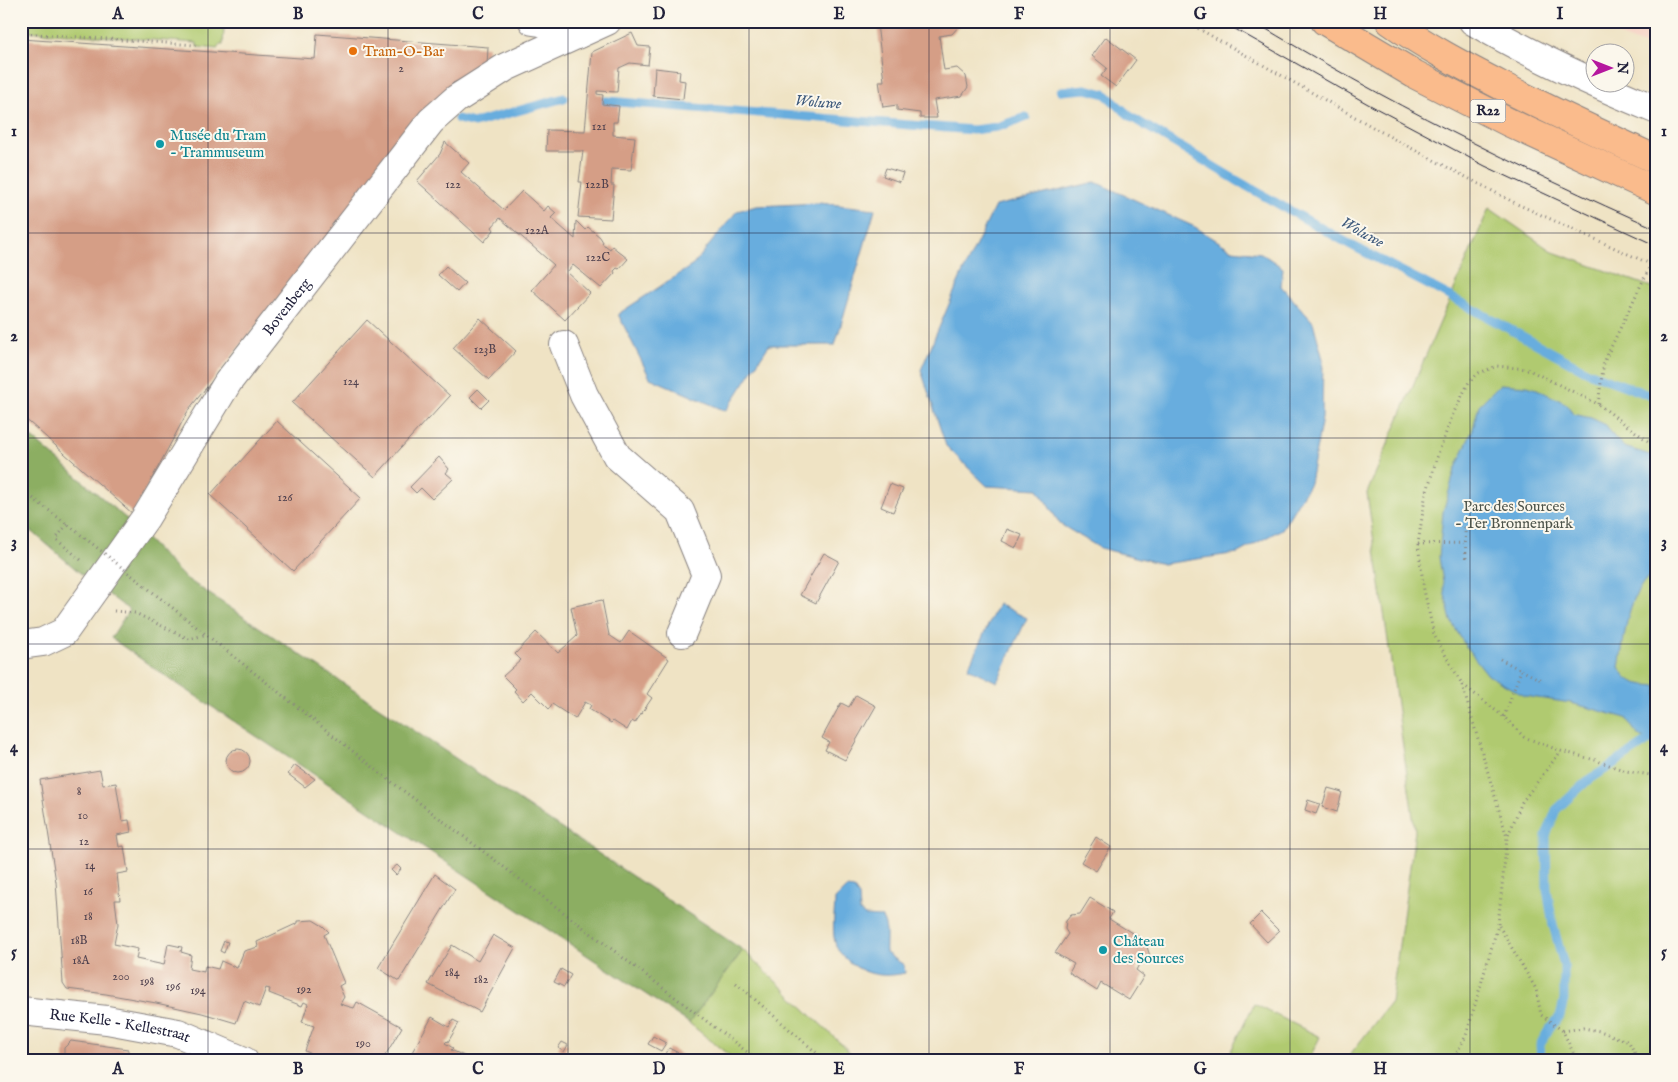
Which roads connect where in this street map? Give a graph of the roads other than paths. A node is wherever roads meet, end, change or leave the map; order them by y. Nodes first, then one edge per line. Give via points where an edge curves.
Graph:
1 (533, 21) edge
2 (607, 21) edge
3 (1325, 21) edge
4 (1390, 21) edge
5 (1473, 21) edge
6 (578, 34) junction
7 (1657, 110) edge
8 (1657, 160) edge
9 (1657, 191) edge
10 (564, 345) dead end
11 (682, 634) dead end
12 (21, 645) edge
13 (21, 1011) edge
14 (244, 1061) edge

1 - 6 street
2 - 6 street, Bovenberg
3 - 9 highway, R22 via 1414,74
4 - 8 highway, R22 via 1458,64
5 - 7 street via 1576,76
6 - 12 street, Bovenberg via 506,67 431,121 228,382 146,517 64,632 44,642
10 - 11 street via 584,395 617,456 680,511 706,575
13 - 14 street, Rue Kelle - Kellestraat via 107,1020 178,1033

